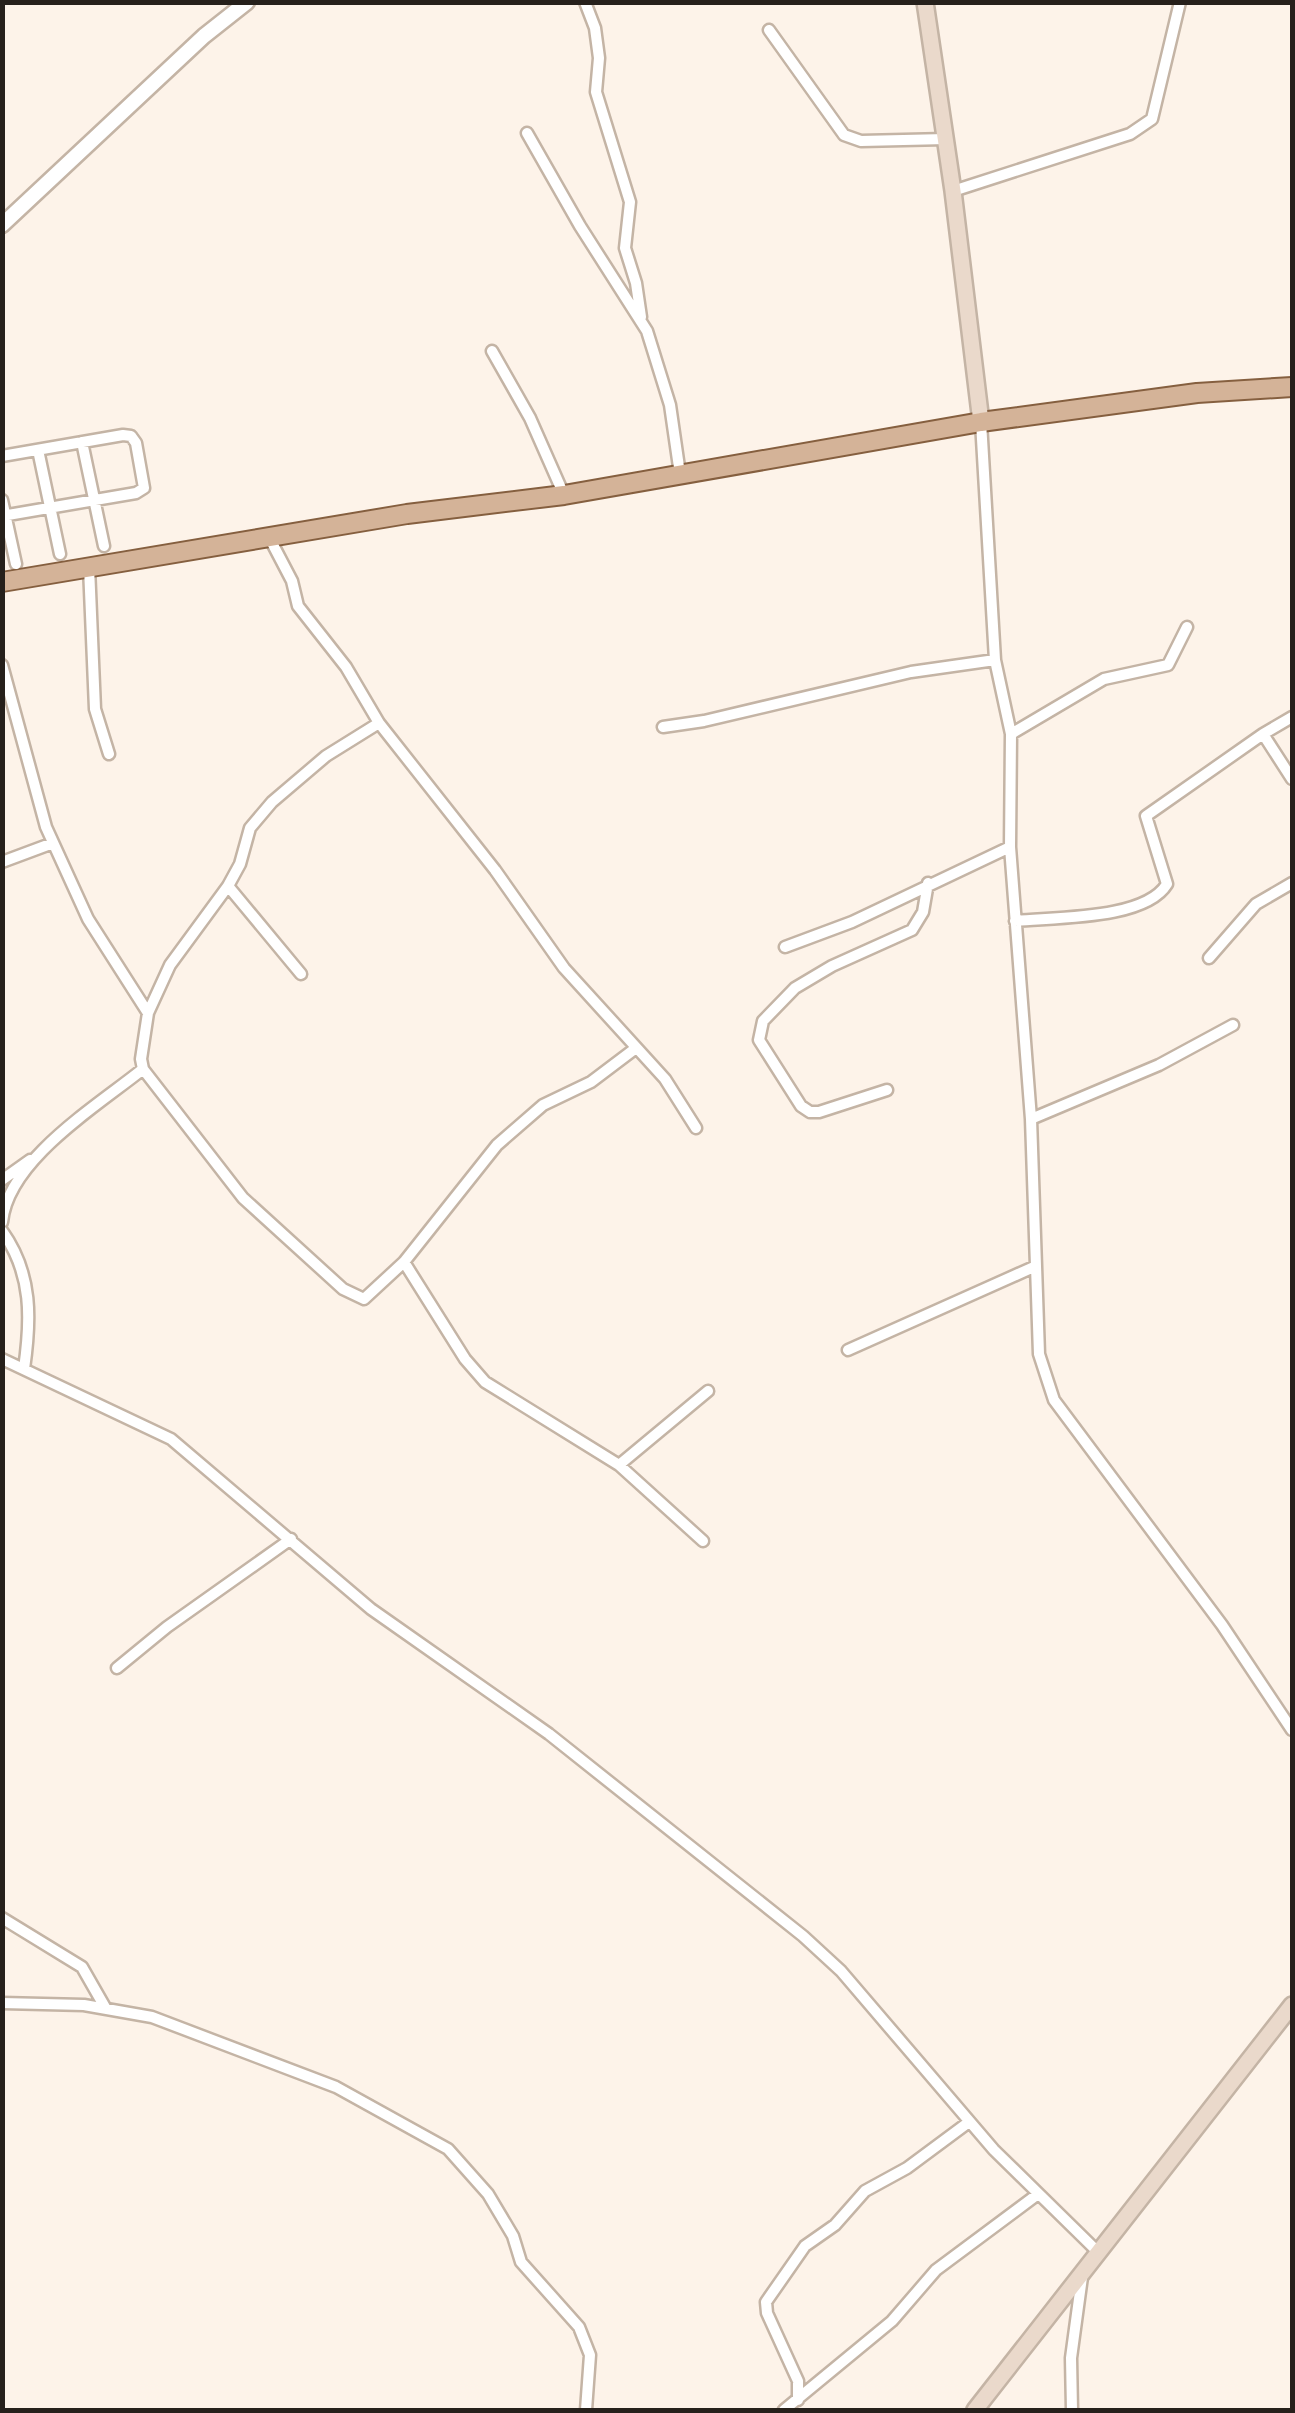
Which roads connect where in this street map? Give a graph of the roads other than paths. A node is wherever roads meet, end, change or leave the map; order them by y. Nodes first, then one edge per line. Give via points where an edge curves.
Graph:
1 (247, 2) edge
2 (585, 2) edge
3 (925, 2) edge
4 (1180, 2) edge
5 (769, 30) dead end
6 (527, 133) dead end
7 (946, 140) junction
8 (953, 191) junction
9 (2, 225) edge
10 (642, 322) junction
11 (492, 351) dead end
12 (1292, 387) edge
13 (982, 422) junction
14 (82, 442) junction
15 (38, 450) junction
16 (2, 456) edge
17 (680, 474) junction
18 (564, 495) junction
19 (2, 500) edge
20 (95, 500) junction
21 (50, 508) junction
22 (4, 516) edge
23 (269, 537) junction
24 (104, 546) dead end
25 (60, 554) dead end
26 (16, 564) dead end
27 (88, 568) junction
28 (2, 582) edge
29 (1187, 627) dead end
30 (995, 660) junction
31 (2, 665) edge
32 (1292, 716) edge
33 (379, 724) junction
34 (663, 727) dead end
35 (1011, 734) junction
36 (1263, 734) junction
37 (109, 754) dead end
38 (1292, 779) edge
39 (54, 843) junction
40 (1010, 846) junction
41 (2, 862) edge
42 (1292, 883) edge
43 (928, 884) junction
44 (228, 886) junction
45 (1016, 922) junction
46 (785, 947) dead end
47 (1208, 958) dead end
48 (301, 974) dead end
49 (148, 1014) junction
50 (1233, 1025) dead end
51 (636, 1048) junction
52 (143, 1069) junction
53 (887, 1090) dead end
54 (1031, 1119) junction
55 (696, 1128) dead end
56 (34, 1158) junction
57 (2, 1180) edge
58 (2, 1222) edge
59 (2, 1231) edge
60 (404, 1262) junction
61 (1036, 1266) junction
62 (848, 1350) dead end
63 (2, 1359) edge
64 (24, 1369) junction
65 (708, 1391) dead end
66 (619, 1466) junction
67 (291, 1539) junction
68 (703, 1541) dead end
69 (117, 1668) dead end
70 (1292, 1730) edge
71 (2, 1918) edge
72 (2, 2003) edge
73 (1292, 2006) edge
74 (106, 2009) junction
75 (970, 2122) junction
76 (1038, 2194) junction
77 (1099, 2253) junction
78 (1082, 2275) junction
79 (798, 2400) junction
80 (586, 2410) edge
81 (784, 2410) edge
82 (976, 2410) edge
83 (1072, 2410) edge

1 - 9 street
2 - 10 street via 599,58 596,92 630,202 625,248
3 - 7 main road
4 - 8 street via 1152,119 1130,134
5 - 7 street via 844,135 861,141
6 - 10 street
7 - 8 main road
8 - 13 main road
10 - 17 street via 662,372
11 - 18 street
12 - 13 main road
13 - 17 main road
13 - 30 street
14 - 15 street
14 - 20 street
14 - 20 street via 123,434 136,443 144,488
15 - 16 street
15 - 21 street
17 - 18 main road
18 - 23 main road
19 - 22 street
20 - 21 street
20 - 24 street
21 - 22 street
21 - 25 street
22 - 26 street
23 - 27 main road
23 - 33 street via 298,606 346,667
27 - 28 main road
27 - 37 street via 95,708
29 - 35 street via 1168,665 1104,679
30 - 34 street
30 - 35 street
31 - 39 street
32 - 36 street
33 - 44 street via 326,756 272,802 250,828
33 - 51 street via 564,968
35 - 40 street
36 - 38 street
36 - 45 street via 1146,816 1167,884 1160,896 1128,910
39 - 41 street
39 - 49 street via 88,919
40 - 43 street
40 - 45 street
42 - 47 street via 1256,904
43 - 46 street
43 - 53 street via 912,930 795,988 758,1033 810,1112
44 - 48 street
44 - 49 street via 170,965
45 - 54 street
49 - 52 street
50 - 54 street via 1159,1065
51 - 55 street via 665,1078
51 - 60 street via 591,1082 542,1105 498,1145
52 - 56 street
52 - 60 street via 242,1198 343,1289 364,1299
54 - 61 street
56 - 57 street
56 - 58 street via 4,1206
59 - 64 street via 30,1299
60 - 66 street via 485,1382
61 - 62 street
61 - 70 street via 1039,1354 1054,1400
63 - 64 street
64 - 67 street via 171,1439
65 - 66 street
66 - 68 street
67 - 69 street
67 - 75 street via 371,1609 549,1734 803,1936
71 - 74 street via 82,1967
72 - 74 street
73 - 77 main road
74 - 80 street via 152,2018 336,2088 448,2149 488,2194 521,2262 579,2328 590,2356
75 - 76 street
75 - 79 street via 865,2191 805,2246 773,2290 767,2313 798,2381
76 - 77 street
76 - 79 street via 936,2270 892,2321
77 - 78 main road
78 - 82 main road
78 - 83 street
79 - 81 street

